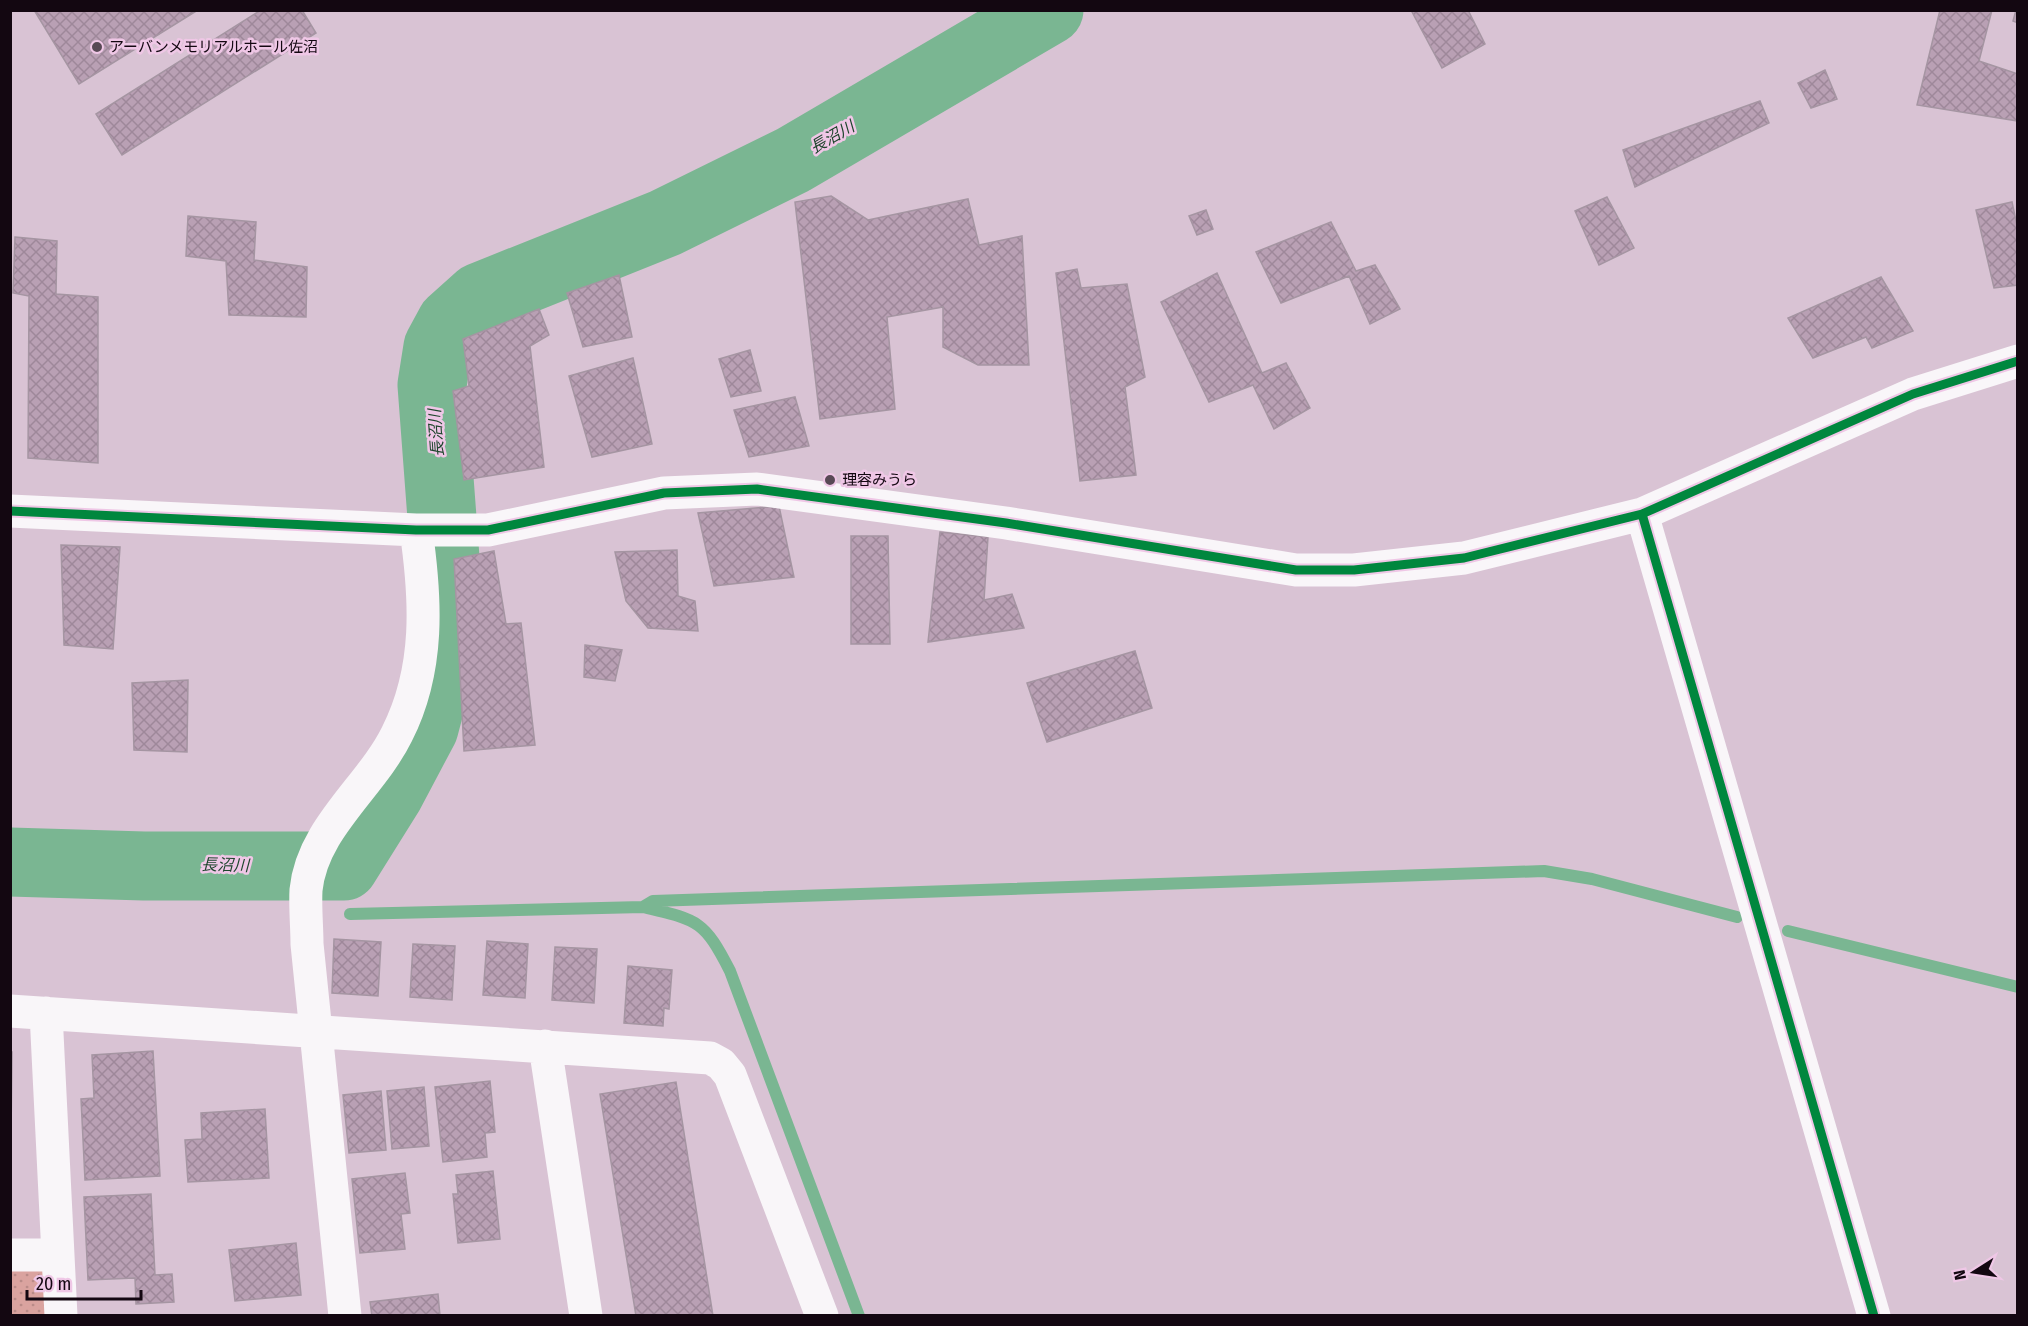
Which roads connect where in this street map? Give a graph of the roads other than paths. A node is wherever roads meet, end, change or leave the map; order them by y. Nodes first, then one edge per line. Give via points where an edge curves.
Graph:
1 (2018, 361) edge
2 (10, 511) edge
3 (1642, 514) junction
4 (433, 530) junction
5 (10, 1011) edge
6 (46, 1013) junction
7 (316, 1031) junction
8 (544, 1046) junction
9 (10, 1255) edge
10 (58, 1256) junction
11 (61, 1316) edge
12 (345, 1316) edge
13 (586, 1316) edge
14 (822, 1316) edge
15 (1874, 1316) edge

1 - 3 street via 1913,394
2 - 4 street
3 - 4 street via 1464,558 1354,570 1254,565 1006,523 757,489 664,493 488,530
3 - 15 street
4 - 7 street via 418,673 398,733 363,787 336,819 316,854 306,888
5 - 6 street
6 - 7 street
6 - 10 street
7 - 8 street
7 - 12 street
8 - 13 street
8 - 14 street via 693,1055 721,1064 739,1096
9 - 10 street
10 - 11 street

